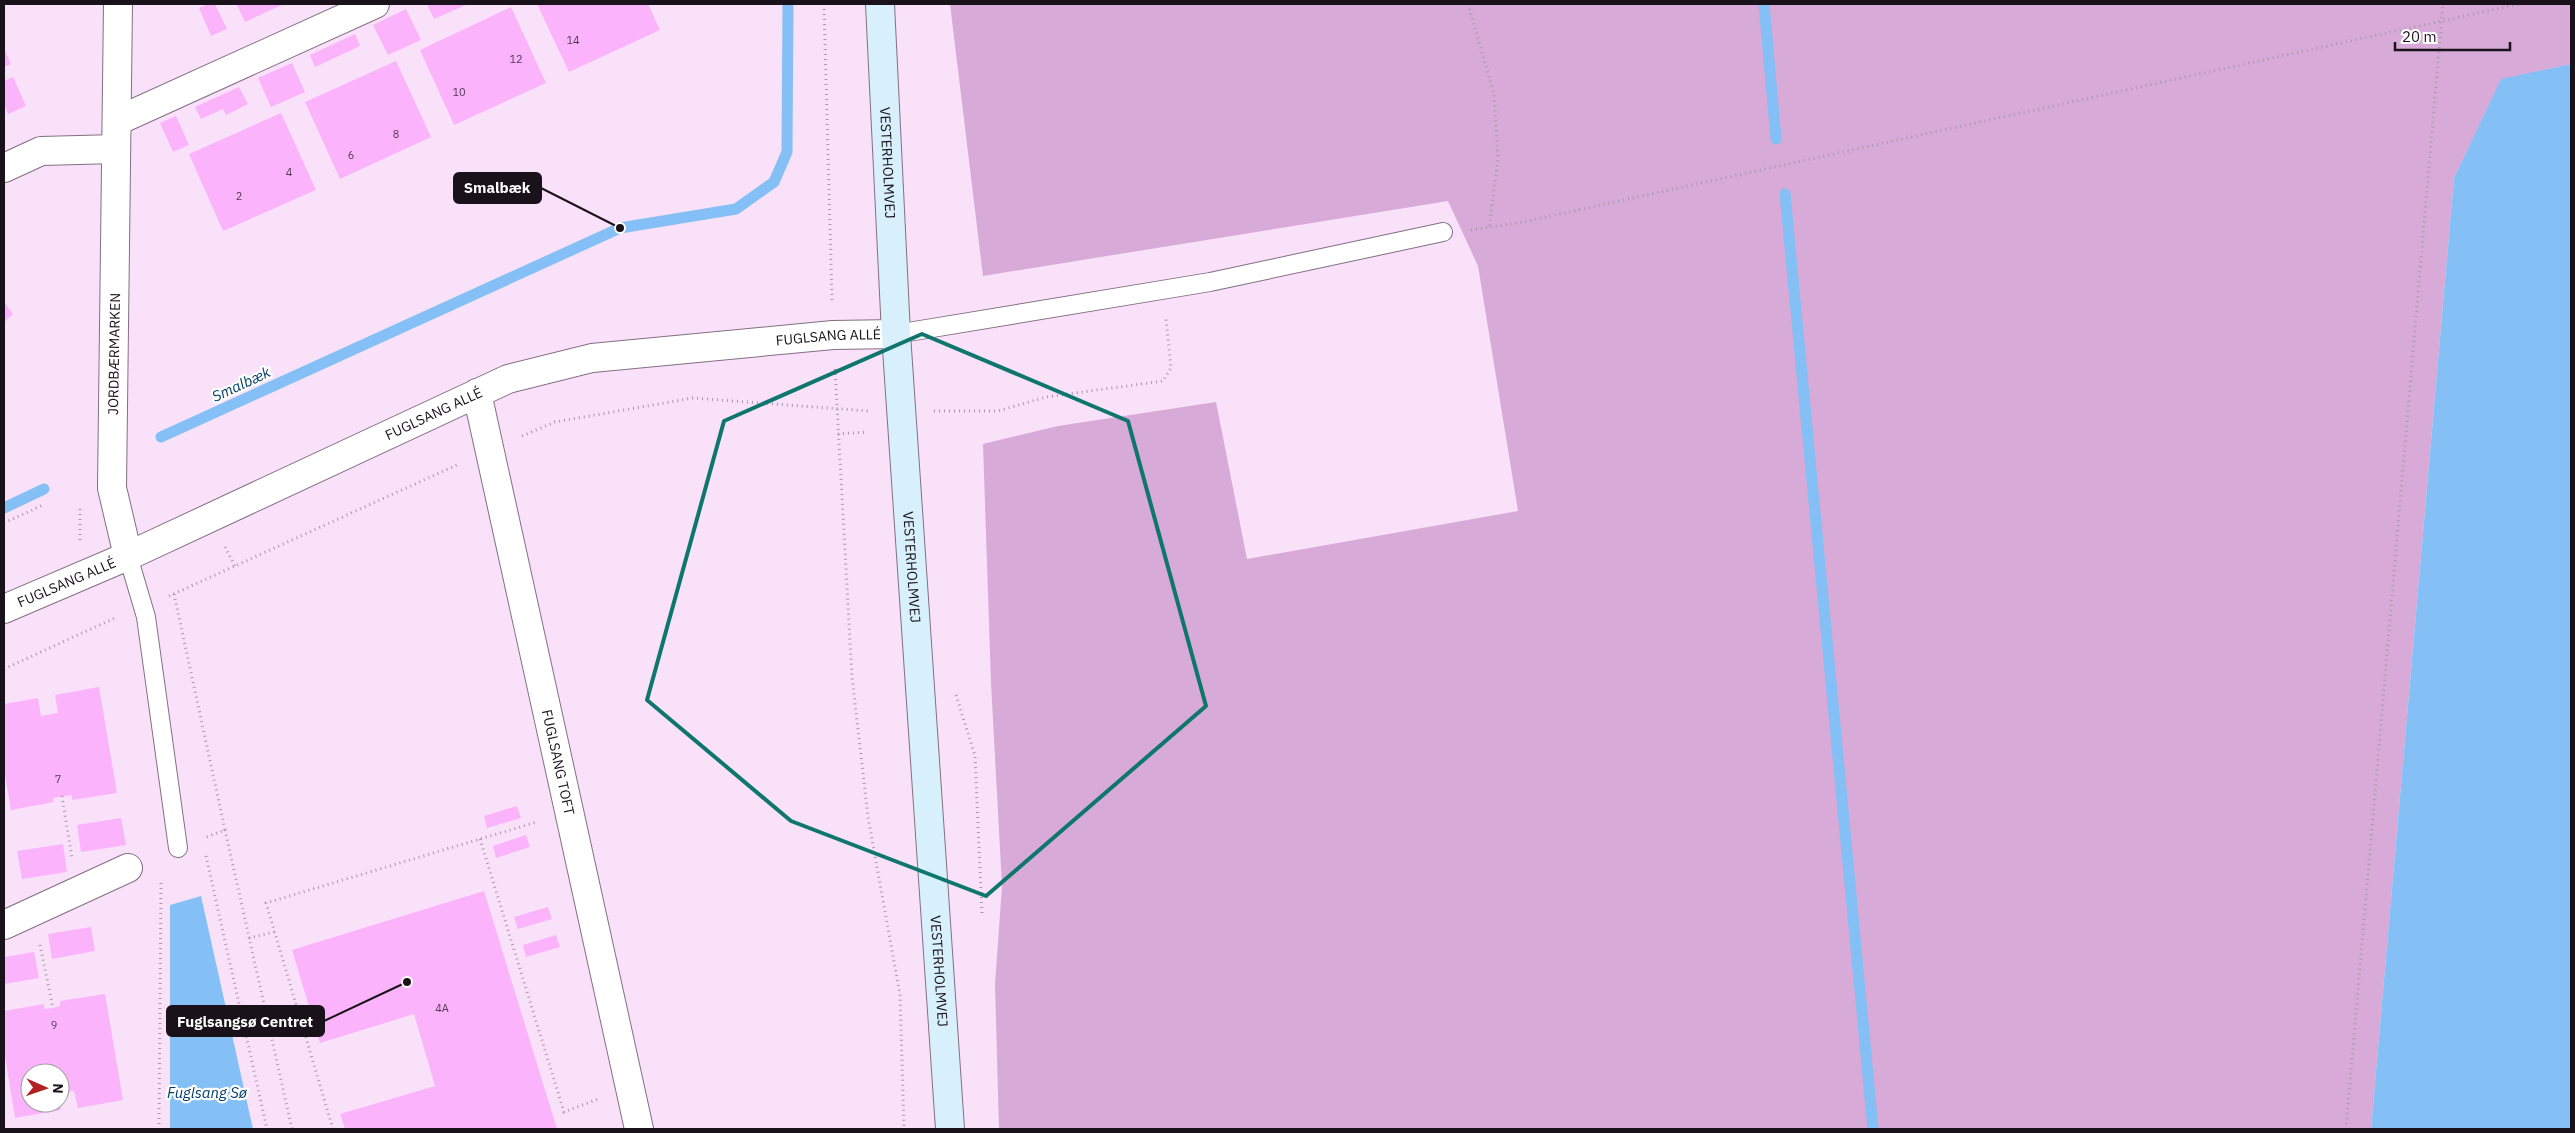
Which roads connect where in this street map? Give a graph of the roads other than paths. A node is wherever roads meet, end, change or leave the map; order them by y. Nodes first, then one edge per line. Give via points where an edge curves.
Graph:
1 (118, 4) edge
2 (375, 4) edge
3 (880, 4) edge
4 (117, 121) junction
5 (116, 149) junction
6 (4, 168) edge
7 (1443, 232) road end
8 (896, 334) junction
9 (477, 393) junction
10 (128, 556) junction
11 (4, 609) edge
12 (178, 848) dead end
13 (128, 868) dead end
14 (4, 925) edge
15 (639, 1129) edge
16 (950, 1129) edge

1 - 4 street, JORDBÆRMARKEN
2 - 4 street
3 - 8 street, VESTERHOLMVEJ
4 - 5 street, JORDBÆRMARKEN
5 - 6 street via 41,151
5 - 10 street, JORDBÆRMARKEN via 112,488
7 - 8 lane via 1210,282
8 - 9 street, FUGLSANG ALLÉ via 833,335 592,358 508,379
8 - 16 street, VESTERHOLMVEJ
9 - 10 street, FUGLSANG ALLÉ
9 - 15 street, FUGLSANG TOFT
10 - 11 street, FUGLSANG ALLÉ
10 - 12 lane via 146,617
13 - 14 street

